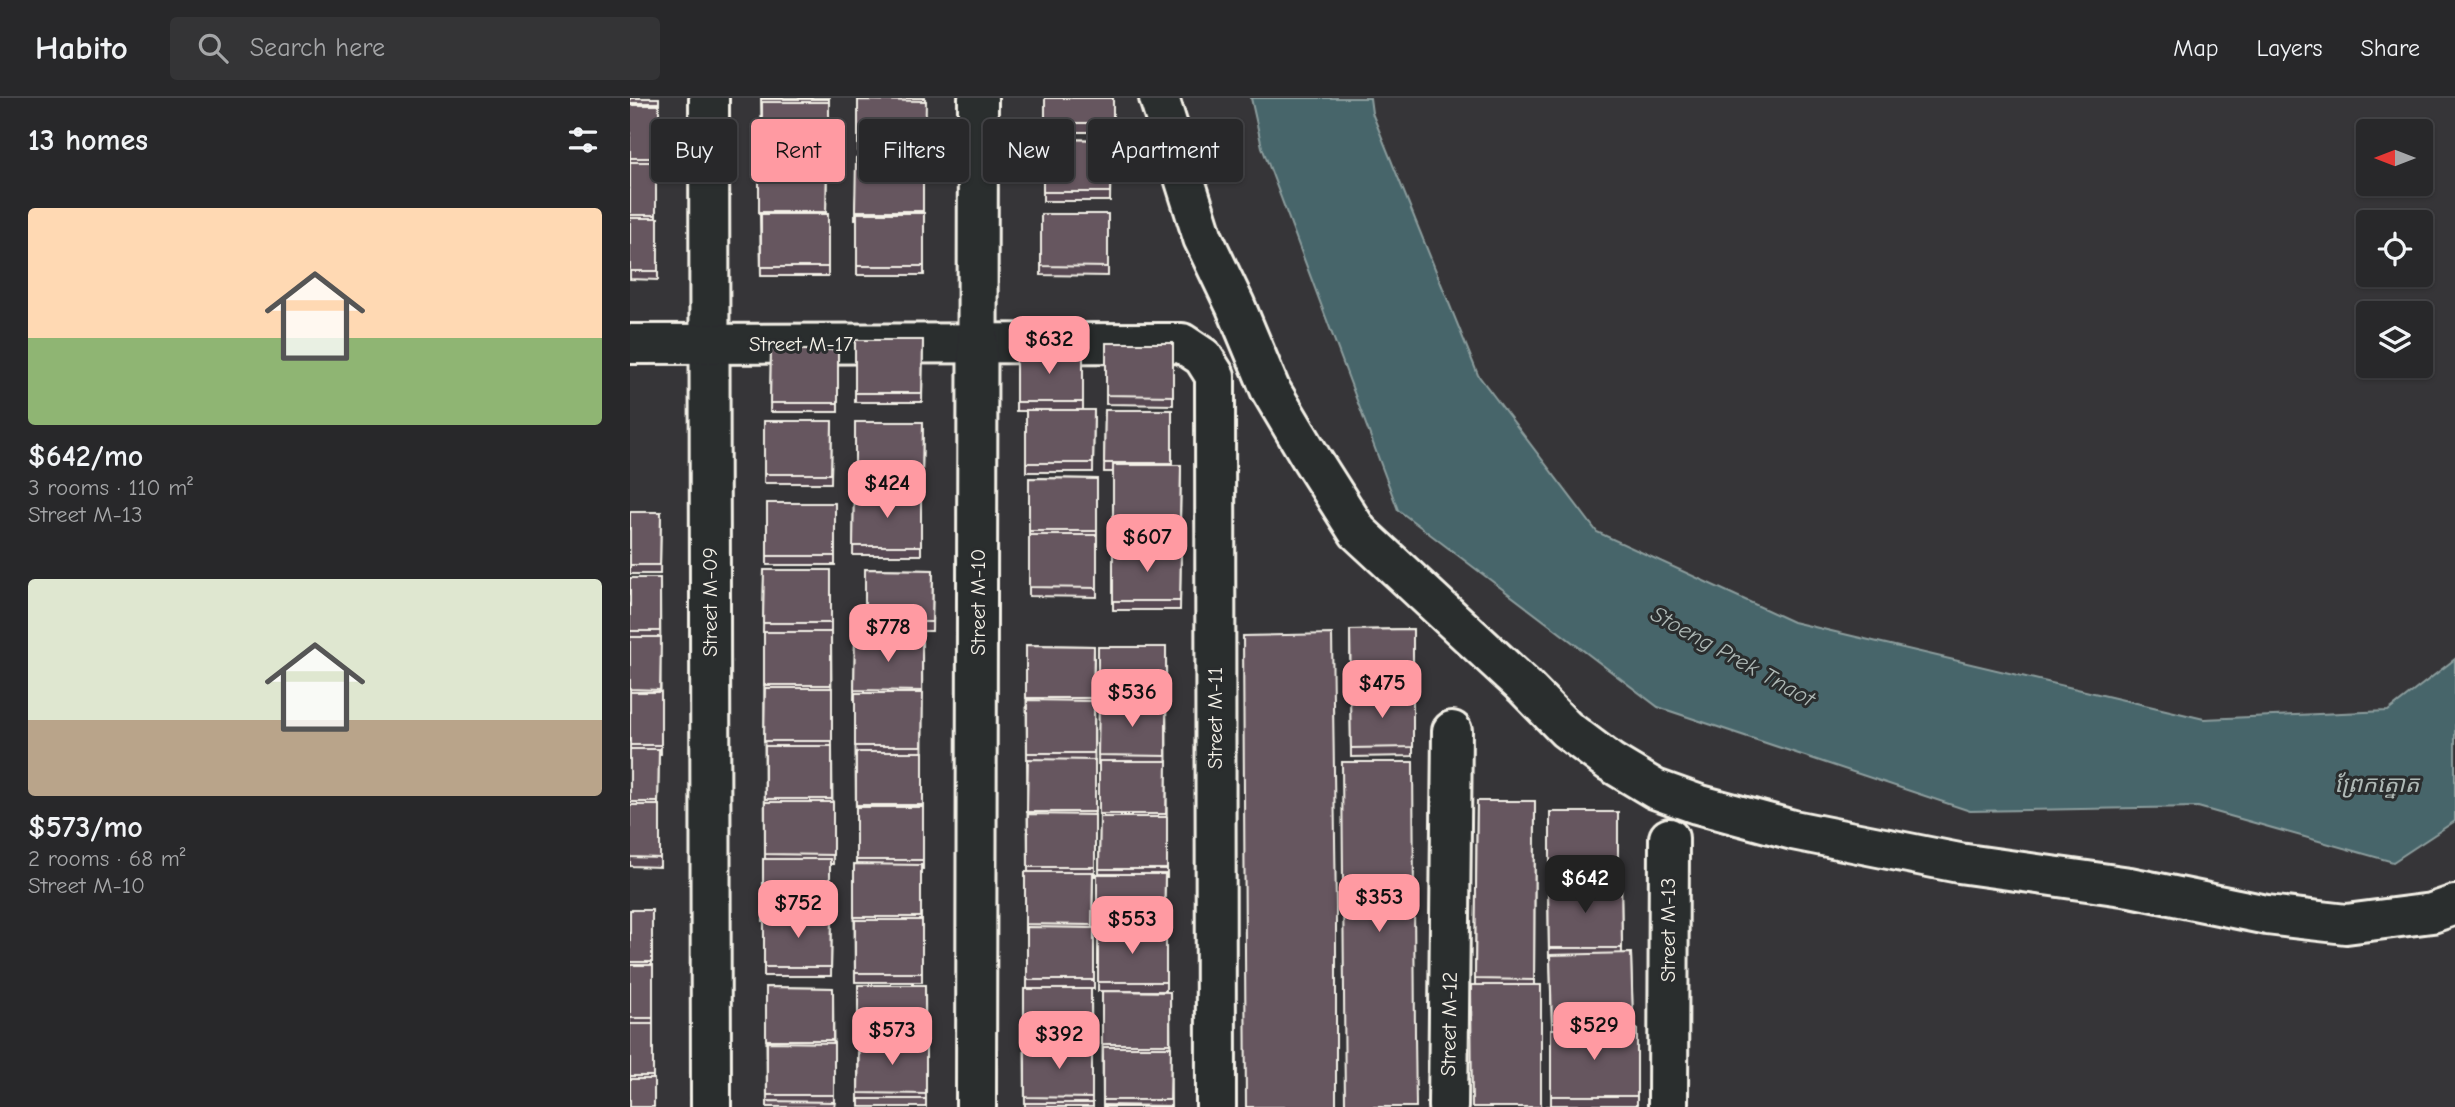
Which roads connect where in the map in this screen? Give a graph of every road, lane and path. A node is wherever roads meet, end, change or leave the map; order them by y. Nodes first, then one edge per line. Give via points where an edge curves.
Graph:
1 (709, 98) edge
2 (978, 98) edge
3 (1159, 98) edge
4 (630, 344) edge
5 (710, 344) junction
6 (979, 344) junction
7 (1182, 344) joint
8 (1452, 731) dead end
9 (1669, 838) dead end
10 (2455, 905) edge
11 (711, 1107) edge
12 (976, 1107) edge
13 (1216, 1107) edge
14 (1448, 1107) edge
15 (1668, 1107) edge

1 - 5 street, Street M-09
2 - 6 street, Street M-10
3 - 10 street via 1203,238 1270,388 1358,532 1566,729 1610,762 1655,789 1697,804 1793,830 1959,863 2346,924 2432,913
4 - 5 street, Street M-17
5 - 6 street, Street M-17
5 - 11 street, Street M-09
6 - 7 street, Street M-17
6 - 12 street, Street M-10
7 - 13 street, Street M-11 via 1203,357 1215,376
8 - 14 street, Street M-12
9 - 15 street, Street M-13

